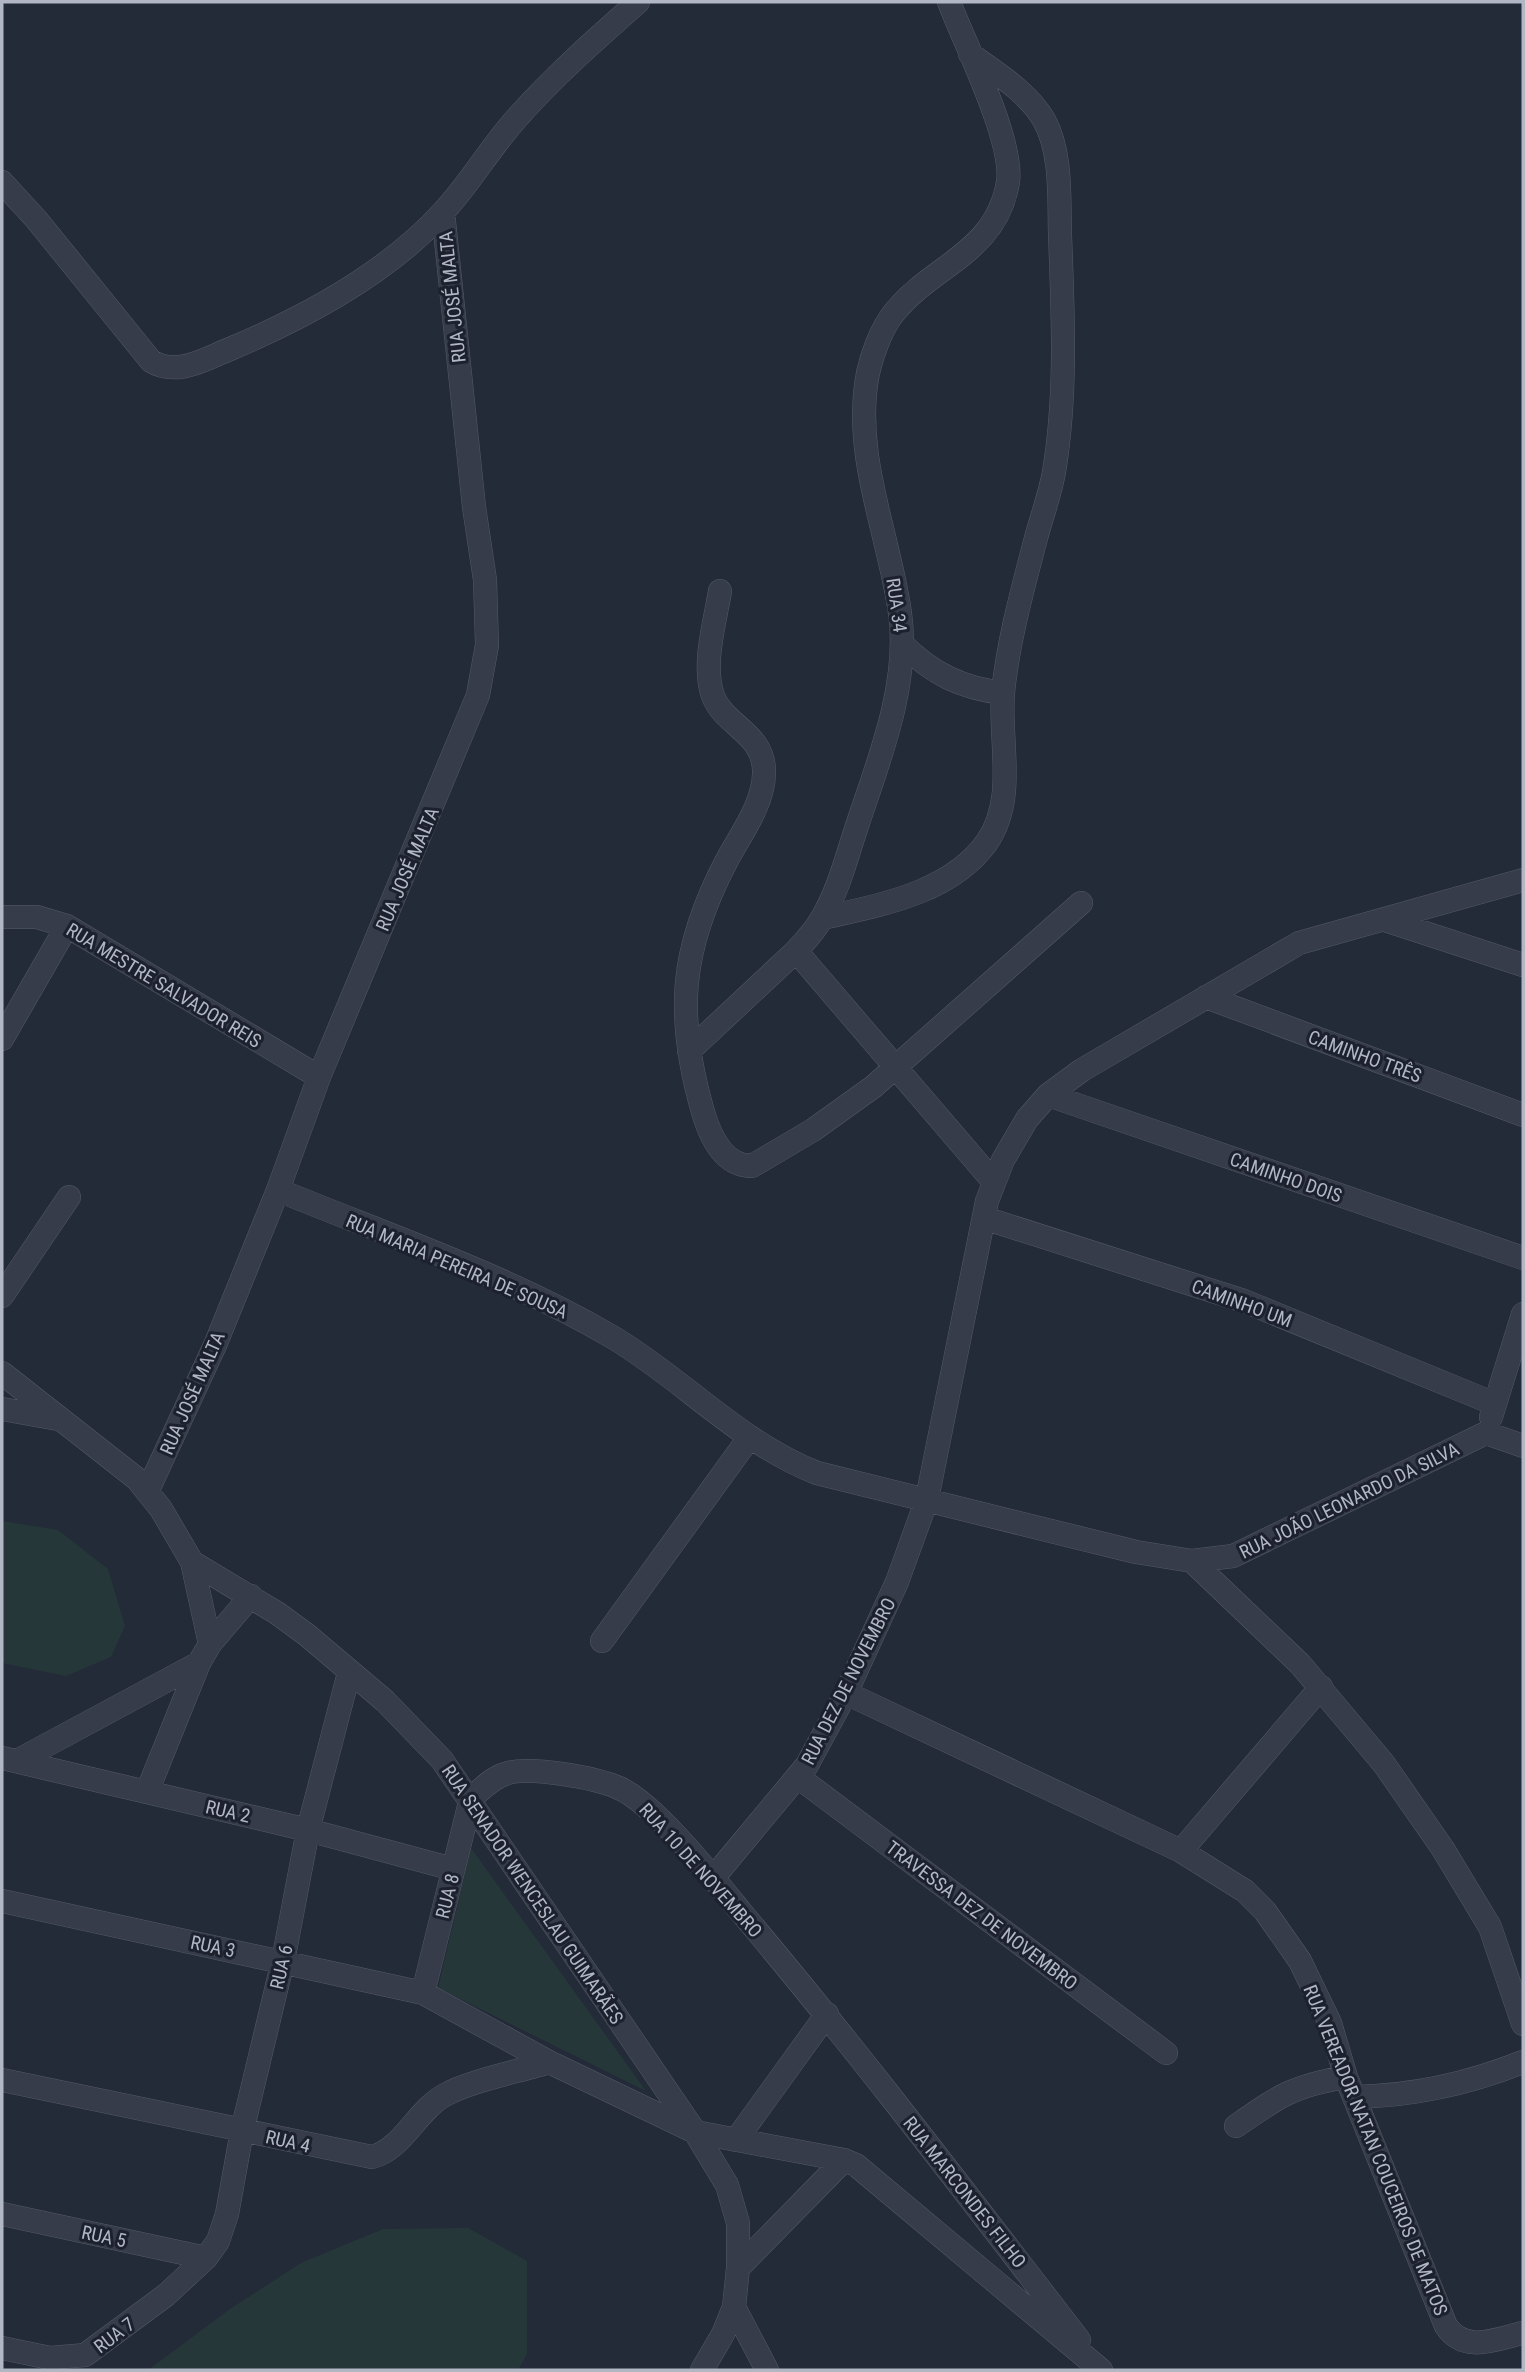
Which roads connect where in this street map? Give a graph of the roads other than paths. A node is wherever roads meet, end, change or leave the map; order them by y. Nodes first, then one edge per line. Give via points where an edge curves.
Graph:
1 (638, 2) edge
2 (949, 2) edge
3 (967, 51) junction
4 (2, 182) edge
5 (443, 212) junction
6 (720, 591) dead end
7 (902, 644) junction
8 (1003, 693) junction
9 (1523, 880) edge
10 (1081, 903) dead end
11 (2, 917) edge
12 (823, 918) junction
13 (1385, 920) junction
14 (67, 926) junction
15 (796, 951) junction
16 (1523, 965) edge
17 (1206, 997) junction
18 (2, 1039) edge
19 (689, 1051) junction
20 (897, 1067) junction
21 (319, 1077) junction
22 (1048, 1095) junction
23 (1523, 1115) edge
24 (993, 1181) junction
25 (278, 1190) junction
26 (69, 1196) dead end
27 (984, 1218) junction
28 (1523, 1258) edge
29 (2, 1296) edge
30 (1523, 1314) edge
31 (2, 1373) edge
32 (1495, 1404) junction
33 (2, 1409) edge
34 (61, 1419) junction
35 (1486, 1433) junction
36 (749, 1438) junction
37 (1523, 1446) edge
38 (148, 1490) junction
39 (927, 1499) junction
40 (1192, 1561) junction
41 (192, 1562) junction
42 (251, 1596) junction
43 (602, 1641) dead end
44 (205, 1653) junction
45 (349, 1673) junction
46 (1321, 1687) junction
47 (846, 1693) junction
48 (9, 1760) edge
49 (798, 1777) junction
50 (146, 1792) junction
51 (471, 1798) junction
52 (308, 1830) junction
53 (1181, 1851) junction
54 (453, 1869) junction
55 (713, 1878) junction
56 (2, 1900) edge
57 (283, 1961) junction
58 (423, 1993) junction
59 (827, 2014) junction
60 (1523, 2024) edge
61 (1166, 2053) dead end
62 (549, 2062) junction
63 (1523, 2062) edge
64 (2, 2080) edge
65 (1350, 2087) junction
66 (1236, 2126) dead end
67 (242, 2131) junction
68 (695, 2133) junction
69 (736, 2140) junction
70 (844, 2160) junction
71 (2, 2214) edge
72 (206, 2258) junction
73 (738, 2268) junction
74 (734, 2307) junction
75 (1523, 2333) edge
76 (2, 2348) edge
77 (702, 2370) edge
78 (767, 2370) edge
79 (1102, 2370) edge

1 - 5 street via 514,120
2 - 3 street, RUA 34
3 - 7 street, RUA 34 via 1005,144 1005,195 989,229 972,248 893,315 876,349 865,395 867,452 897,590
3 - 8 street via 1035,106 1052,140 1058,190 1063,359 1060,431
4 - 5 street via 151,361 161,367 191,365 264,335 369,275
5 - 21 street, RUA JOSÉ MALTA via 485,580 487,645 478,695 453,760
6 - 19 street via 709,681 714,699 761,752 764,786 718,877 688,958 684,1000
7 - 8 street via 947,680 974,690
7 - 12 street, RUA 34 via 879,760
8 - 12 street via 1005,781 995,830 985,844 955,875 896,900
9 - 13 street, RUA DEZ DE NOVEMBRO
10 - 20 street
11 - 14 street, RUA MESTRE SALVADOR REIS via 37,917
12 - 15 street, RUA 34
13 - 16 street
13 - 17 street, RUA DEZ DE NOVEMBRO via 1299,943
14 - 18 street
14 - 21 street, RUA MESTRE SALVADOR REIS
15 - 19 street, RUA 34
15 - 20 street
17 - 22 street, RUA DEZ DE NOVEMBRO
17 - 23 street, CAMINHO TRÊS
19 - 20 street via 713,1139 722,1152 744,1166 752,1166 813,1130
20 - 24 street
21 - 25 street, RUA JOSÉ MALTA
22 - 24 street, RUA DEZ DE NOVEMBRO via 1014,1138
22 - 28 street, CAMINHO DOIS
24 - 27 street, RUA DEZ DE NOVEMBRO
25 - 36 street, RUA MARIA PEREIRA DE SOUSA via 516,1288 578,1319 653,1364
25 - 38 street, RUA JOSÉ MALTA via 216,1343
26 - 29 street
27 - 32 street, CAMINHO UM via 1244,1301
27 - 39 street, RUA DEZ DE NOVEMBRO
30 - 32 street
31 - 34 street
32 - 35 street
33 - 34 street
34 - 38 street
35 - 37 street
35 - 40 street, RUA JOÃO LEONARDO DA SILVA via 1233,1556
36 - 39 street, RUA MARIA PEREIRA DE SOUSA via 817,1473
36 - 43 street
38 - 41 street
39 - 40 street, RUA JOÃO LEONARDO DA SILVA via 1124,1549
39 - 47 street, RUA DEZ DE NOVEMBRO via 897,1582
40 - 46 street
41 - 42 street, RUA SENADOR WENCESLAU GUIMARÃES
41 - 44 street
42 - 44 street
42 - 45 street, RUA SENADOR WENCESLAU GUIMARÃES via 307,1635
44 - 48 street
44 - 50 street
45 - 51 street, RUA SENADOR WENCESLAU GUIMARÃES via 416,1732
45 - 52 street, RUA 6
46 - 53 street
46 - 60 street via 1384,1764 1472,1895 1504,1961
47 - 49 street, RUA DEZ DE NOVEMBRO
47 - 53 street, RUA VEREADOR NATAN COUCEIROS DE MATOS
48 - 50 street, RUA 2
49 - 55 street, RUA DEZ DE NOVEMBRO
49 - 61 street, TRAVESSA DEZ DE NOVEMBRO
50 - 52 street, RUA 2
51 - 54 street, RUA 8
51 - 55 street, RUA 10 DE NOVEMBRO via 499,1776 514,1771 594,1780 620,1788 651,1811
51 - 68 street, RUA SENADOR WENCESLAU GUIMARÃES
52 - 54 street, RUA 2
52 - 57 street, RUA 6
53 - 65 street, RUA VEREADOR NATAN COUCEIROS DE MATOS via 1245,1891 1278,1927 1330,2023
54 - 58 street, RUA 8
55 - 59 street, RUA 10 DE NOVEMBRO
56 - 57 street, RUA 3
57 - 58 street, RUA 3
57 - 67 street, RUA 6
58 - 62 street, RUA 3
59 - 69 street
59 - 79 street, RUA MARCONDES FILHO
62 - 67 street, RUA 4 via 444,2095 387,2151 372,2157
62 - 68 street, RUA 3
63 - 65 street via 1485,2077 1415,2094
64 - 67 street, RUA 4
65 - 66 street via 1292,2089
65 - 75 street, RUA VEREADOR NATAN COUCEIROS DE MATOS via 1446,2326 1468,2343
67 - 72 street, RUA 6 via 228,2214
68 - 69 street
68 - 73 street, RUA SENADOR WENCESLAU GUIMARÃES via 733,2202
69 - 70 street
70 - 73 street
70 - 79 street, RUA MARCONDES FILHO via 865,2172
71 - 72 street, RUA 5
72 - 76 street, RUA 7 via 166,2295 85,2355 50,2358
73 - 74 street, RUA SENADOR WENCESLAU GUIMARÃES
74 - 77 street, RUA SENADOR WENCESLAU GUIMARÃES
74 - 78 street

